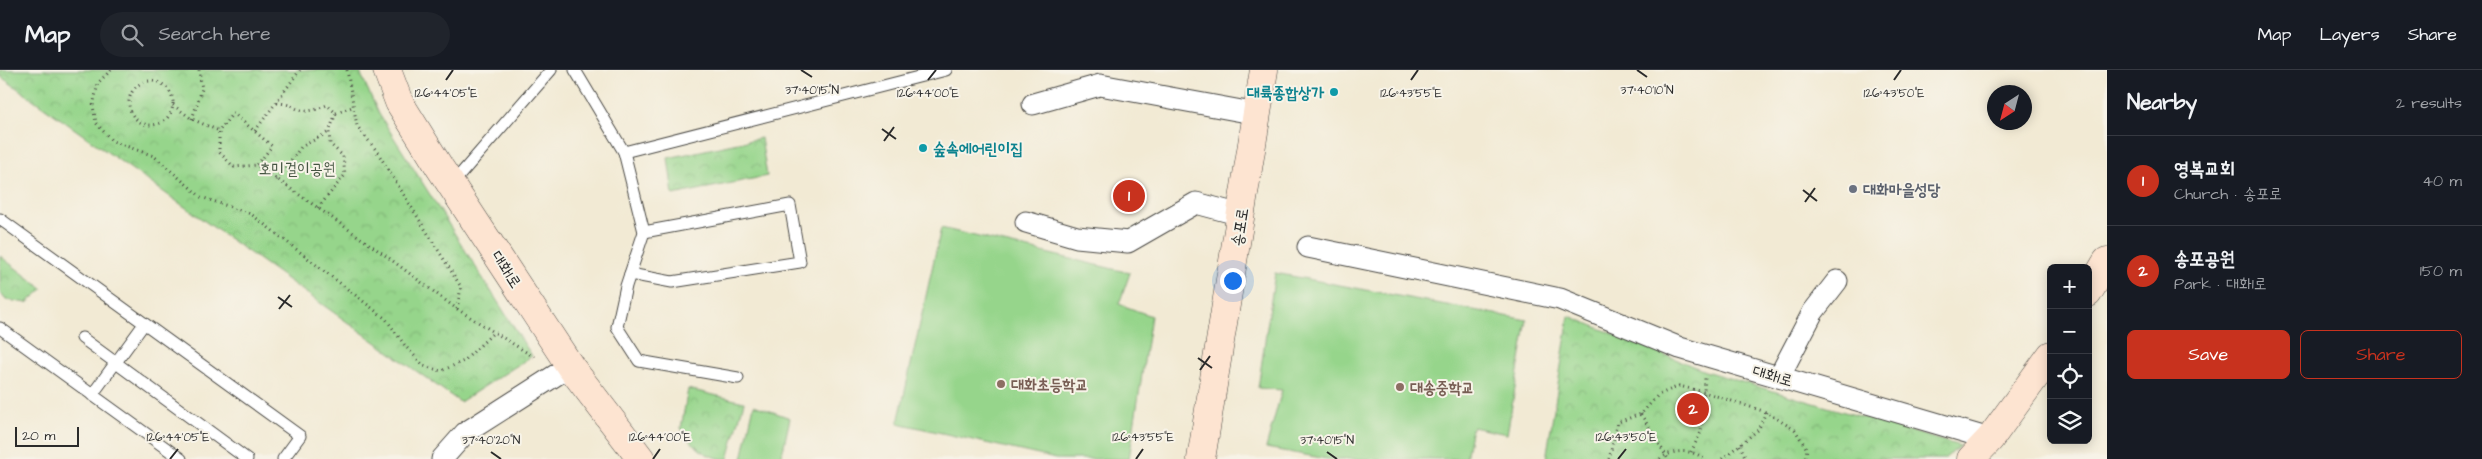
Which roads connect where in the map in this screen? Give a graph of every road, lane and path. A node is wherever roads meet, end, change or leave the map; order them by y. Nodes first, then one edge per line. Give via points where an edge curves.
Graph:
1 (111, 70) edge
2 (199, 70) edge
3 (300, 70) edge
4 (347, 70) edge
5 (387, 70) edge
6 (551, 70) edge
7 (575, 70) edge
8 (946, 70) edge
9 (1264, 70) edge
10 (277, 103) junction
11 (173, 104) junction
12 (1033, 104) dead end
13 (352, 107) junction
14 (336, 113) junction
15 (1258, 114) junction
16 (192, 118) junction
17 (219, 131) junction
18 (255, 131) junction
19 (329, 132) junction
20 (624, 152) junction
21 (257, 165) junction
22 (276, 180) junction
23 (452, 184) junction
24 (318, 209) junction
25 (1241, 216) junction
26 (0, 219) edge
27 (1026, 222) dead end
28 (644, 232) junction
29 (1308, 247) dead end
30 (2107, 261) edge
31 (630, 274) junction
32 (1837, 281) dead end
33 (2092, 286) edge
34 (457, 309) junction
35 (144, 324) junction
36 (0, 328) edge
37 (494, 332) junction
38 (82, 338) dead end
39 (1708, 356) junction
40 (539, 359) dead end
41 (2047, 361) edge
42 (116, 363) junction
43 (570, 366) junction
44 (1779, 377) junction
45 (738, 378) dead end
46 (1704, 392) junction
47 (92, 395) junction
48 (1766, 412) junction
49 (1640, 414) junction
50 (1990, 439) junction
51 (1740, 445) junction
52 (1691, 452) junction
53 (1667, 457) edge
54 (181, 459) edge
55 (247, 459) edge
56 (284, 459) edge
57 (442, 459) edge
58 (641, 459) edge
59 (1201, 459) edge
60 (1609, 459) edge
61 (1660, 459) edge
62 (1705, 459) edge
63 (1722, 459) edge
64 (1746, 459) edge
65 (1805, 459) edge
66 (1971, 459) edge

1 - 37 path via 98,83 92,106 96,123 112,141 154,156 201,197 251,214 386,319 424,366 441,371 464,361
2 - 16 path via 202,89
3 - 10 path
4 - 13 path
5 - 23 street, 대화1로 via 399,102
6 - 23 lane
7 - 20 lane
8 - 20 lane
9 - 15 street, 송포로
10 - 14 path via 291,104 302,110 327,105
10 - 18 path
11 - 11 path via 169,90 149,81 136,87 129,100 136,119 148,125 162,122
11 - 16 path
12 - 15 street via 1100,85
13 - 14 path
13 - 34 path via 357,126 376,150 461,287
14 - 19 path
15 - 25 street, 송포로
16 - 17 path
17 - 18 path via 233,113
17 - 21 path via 218,152 234,167
18 - 21 path via 272,146
19 - 22 path via 301,147
19 - 24 path via 330,144 343,156 345,175
20 - 28 lane
21 - 22 path
22 - 24 path
23 - 43 street, 대화1로
24 - 34 path
25 - 27 street via 1196,203 1128,242 1077,237
25 - 59 street, 송포로
26 - 35 lane
28 - 31 lane
28 - 31 lane via 790,205 800,262 672,282
29 - 39 street, 대화1로 via 1560,299 1680,348
30 - 33 street
31 - 45 lane via 617,327 639,361
32 - 44 street via 1814,312
34 - 37 path
35 - 42 lane
35 - 56 lane via 300,436
36 - 47 lane
37 - 40 path
38 - 42 lane
39 - 44 street, 대화1로
39 - 46 path
41 - 50 street
42 - 47 lane
42 - 55 lane
43 - 57 street via 465,433
43 - 58 street, 대화1로
44 - 50 street, 대화1로
46 - 48 path
46 - 49 path via 1679,386 1658,395
46 - 52 path via 1701,432
47 - 54 lane
48 - 51 path via 1758,430
48 - 65 path via 1795,430 1807,449
49 - 53 path
49 - 60 path via 1618,422
50 - 66 street
51 - 63 path
51 - 64 path
52 - 53 path via 1678,451
52 - 62 path
53 - 61 path

